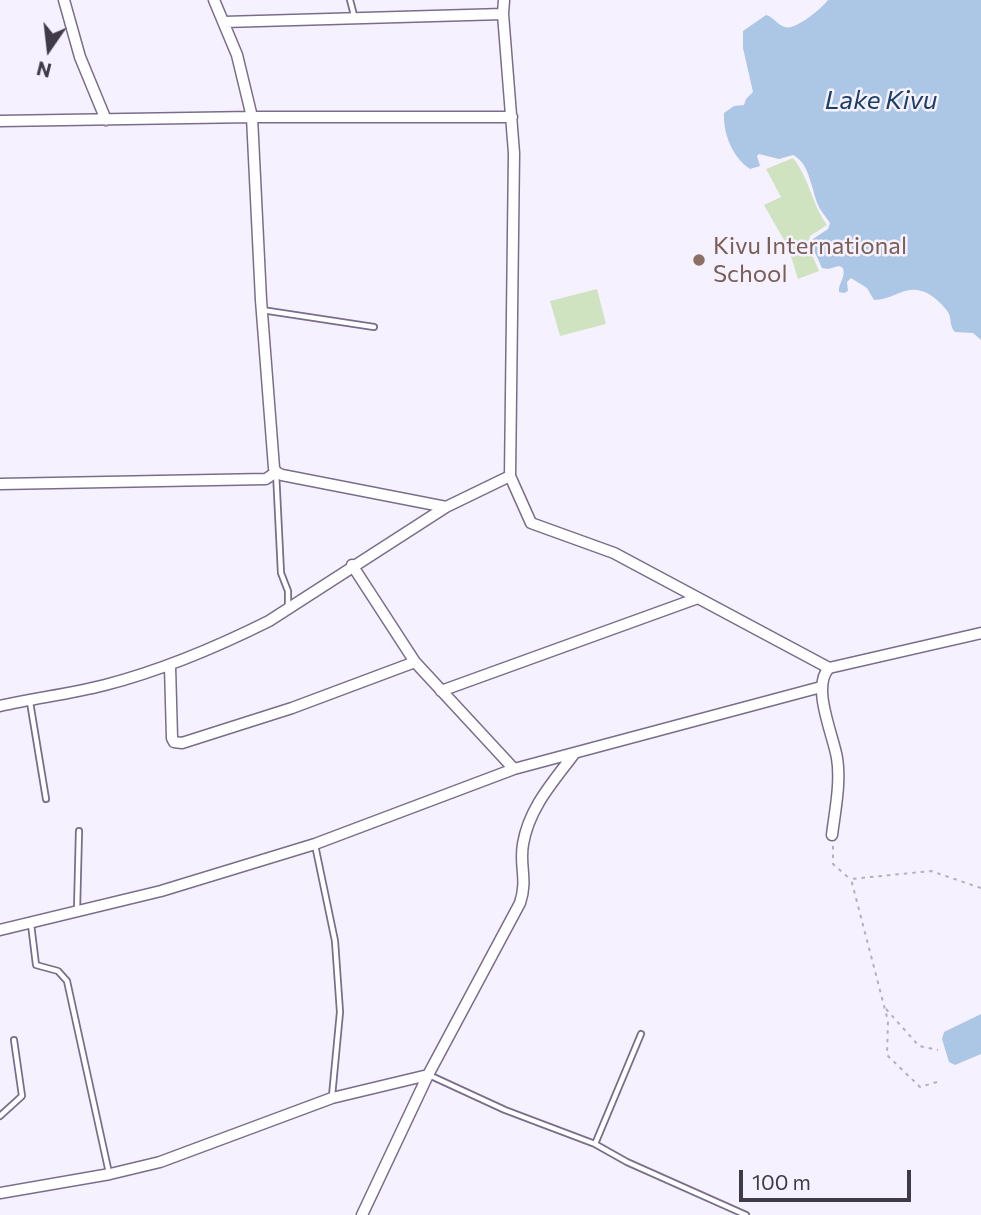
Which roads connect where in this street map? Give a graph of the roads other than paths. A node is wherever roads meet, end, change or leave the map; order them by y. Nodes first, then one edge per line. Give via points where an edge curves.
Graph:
1 (64, 0) edge
2 (214, 0) edge
3 (350, 0) edge
4 (504, 0) edge
5 (503, 14) junction
6 (355, 19) junction
7 (224, 22) junction
8 (252, 117) junction
9 (512, 117) junction
10 (106, 120) junction
11 (0, 121) edge
12 (261, 310) junction
13 (374, 327) dead end
14 (276, 472) junction
15 (510, 476) junction
16 (0, 484) edge
17 (446, 507) junction
18 (352, 565) junction
19 (698, 598) junction
20 (288, 606) junction
21 (981, 633) edge
22 (415, 662) junction
23 (170, 666) junction
24 (829, 668) junction
25 (821, 687) junction
26 (441, 691) junction
27 (30, 701) junction
28 (0, 706) edge
29 (574, 753) junction
30 (514, 769) junction
31 (46, 799) dead end
32 (79, 831) dead end
33 (832, 835) road end
34 (315, 844) junction
35 (77, 911) junction
36 (31, 922) junction
37 (0, 930) edge
38 (641, 1034) dead end
39 (14, 1040) dead end
40 (428, 1074) junction
41 (332, 1098) junction
42 (0, 1116) edge
43 (595, 1144) junction
44 (110, 1174) junction
45 (0, 1193) edge
46 (362, 1215) edge
47 (746, 1215) edge

1 - 10 street via 80,57
2 - 7 street
3 - 6 lane
4 - 5 street
5 - 6 street
5 - 9 street
6 - 7 street
7 - 8 street
8 - 9 street
8 - 10 street
8 - 12 street
9 - 15 street
10 - 11 street
12 - 13 lane
12 - 14 street
14 - 16 street via 266,479
14 - 17 street
14 - 20 lane via 281,573
15 - 17 street
15 - 19 street via 531,523 614,553
17 - 18 street
18 - 20 street
18 - 22 street
19 - 24 street
19 - 26 street
20 - 23 street via 269,621
21 - 24 street
22 - 23 street via 183,743 172,738
22 - 26 street
23 - 27 street
24 - 25 street
25 - 29 street
25 - 33 street via 838,765
26 - 30 street
27 - 28 street
27 - 31 lane
29 - 30 street
29 - 40 street via 536,804 523,844 525,889 520,903
30 - 34 street
32 - 35 lane
34 - 35 street via 161,891
34 - 41 lane via 335,941 340,1012
35 - 36 street
36 - 37 street
36 - 44 lane via 36,965 58,971 67,981
38 - 43 lane
39 - 42 lane via 22,1096
40 - 41 street
40 - 43 lane
40 - 46 street
41 - 44 street via 160,1162
43 - 47 lane
44 - 45 street

